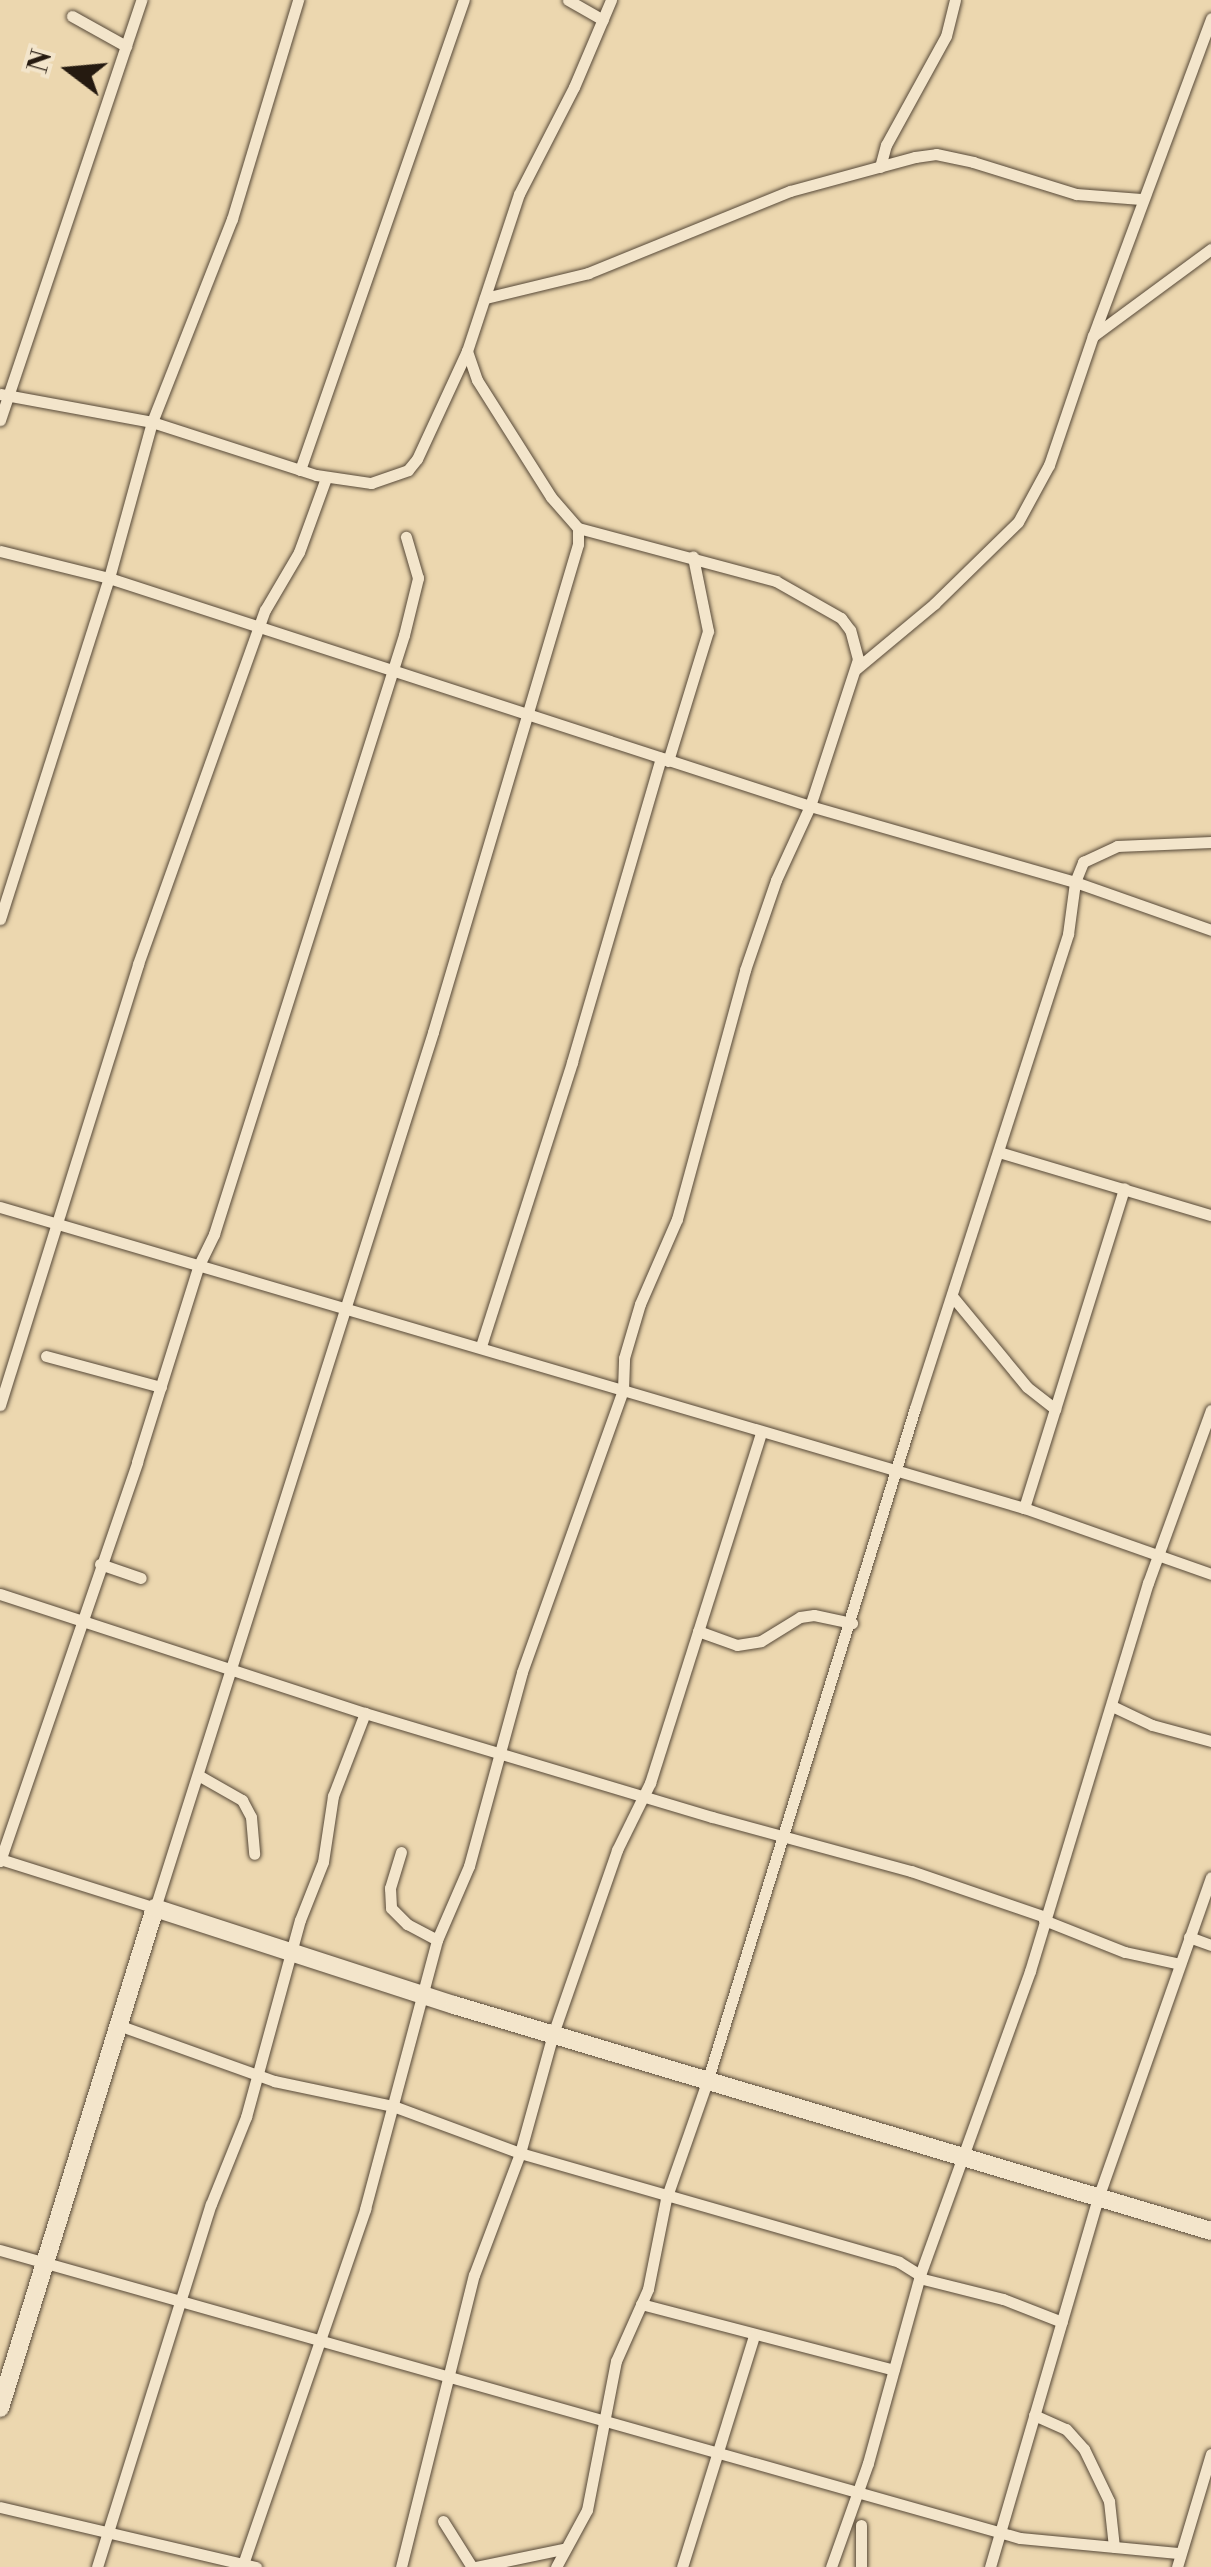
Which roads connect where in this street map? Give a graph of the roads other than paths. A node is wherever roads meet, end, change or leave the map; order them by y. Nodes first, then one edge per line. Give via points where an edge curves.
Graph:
1 (141, 0) edge
2 (298, 0) edge
3 (464, 0) edge
4 (568, 0) edge
5 (611, 0) edge
6 (956, 0) edge
7 (72, 16) dead end
8 (1211, 18) edge
9 (603, 20) junction
10 (126, 46) junction
11 (880, 167) junction
12 (1142, 199) junction
13 (1211, 249) edge
14 (484, 298) junction
15 (1092, 336) junction
16 (467, 350) junction
17 (4, 394) edge
18 (0, 420) edge
19 (152, 422) junction
20 (300, 470) junction
21 (326, 478) junction
22 (578, 528) junction
23 (406, 538) dead end
24 (0, 551) edge
25 (692, 557) junction
26 (109, 578) junction
27 (258, 629) junction
28 (856, 669) junction
29 (393, 673) junction
30 (526, 712) junction
31 (665, 760) junction
32 (810, 806) junction
33 (1211, 842) edge
34 (1074, 882) junction
35 (0, 919) edge
36 (1211, 930) edge
37 (999, 1152) junction
38 (1124, 1188) junction
39 (0, 1207) edge
40 (1211, 1215) edge
41 (58, 1222) junction
42 (198, 1267) junction
43 (952, 1296) junction
44 (342, 1311) junction
45 (481, 1346) junction
46 (46, 1356) dead end
47 (161, 1386) junction
48 (623, 1390) junction
49 (0, 1404) edge
50 (1055, 1409) junction
51 (1211, 1410) edge
52 (761, 1432) junction
53 (896, 1472) junction
54 (1024, 1508) junction
55 (1160, 1553) junction
56 (100, 1564) junction
57 (1211, 1574) edge
58 (140, 1578) dead end
59 (0, 1594) edge
60 (79, 1622) junction
61 (852, 1623) junction
62 (698, 1631) junction
63 (232, 1670) junction
64 (1112, 1706) junction
65 (365, 1712) junction
66 (1211, 1741) edge
67 (499, 1753) junction
68 (198, 1775) junction
69 (644, 1796) junction
70 (782, 1836) junction
71 (401, 1852) dead end
72 (254, 1854) dead end
73 (0, 1860) edge
74 (1211, 1877) edge
75 (155, 1908) junction
76 (1044, 1918) junction
77 (1189, 1937) junction
78 (437, 1940) junction
79 (1211, 1945) edge
80 (290, 1954) junction
81 (1180, 1964) junction
82 (422, 1994) junction
83 (118, 2026) junction
84 (552, 2034) junction
85 (259, 2074) junction
86 (708, 2082) junction
87 (393, 2106) junction
88 (520, 2153) junction
89 (959, 2156) junction
90 (1098, 2198) junction
91 (666, 2199) junction
92 (1211, 2231) edge
93 (0, 2250) edge
94 (43, 2263) junction
95 (919, 2276) junction
96 (179, 2304) junction
97 (641, 2304) junction
98 (1062, 2322) junction
99 (754, 2336) junction
100 (320, 2339) junction
101 (894, 2370) junction
102 (449, 2380) junction
103 (0, 2408) edge
104 (1034, 2416) junction
105 (602, 2418) junction
106 (720, 2450) junction
107 (1211, 2454) edge
108 (1208, 2474) edge
109 (857, 2489) junction
110 (0, 2507) edge
111 (444, 2521) dead end
112 (861, 2525) dead end
113 (999, 2529) junction
114 (110, 2534) junction
115 (1114, 2547) junction
116 (562, 2549) junction
117 (1180, 2553) junction
118 (242, 2565) edge
119 (97, 2567) edge
120 (256, 2567) edge
121 (401, 2567) edge
122 (474, 2567) edge
123 (556, 2567) edge
124 (682, 2567) edge
125 (832, 2567) edge
126 (861, 2567) edge
127 (990, 2567) edge
128 (1177, 2567) edge

1 - 10 street
2 - 19 street via 232,219
3 - 20 street
4 - 9 street
5 - 9 street
6 - 11 street via 946,36
7 - 10 street
8 - 12 street
9 - 14 street via 519,194
10 - 17 street
11 - 12 street via 936,154 1076,194
11 - 14 street via 790,192 588,273
12 - 15 street
13 - 15 street
14 - 16 street
15 - 28 street via 1049,465 1018,522
16 - 21 street via 408,470 372,483
16 - 22 street via 477,380
17 - 18 street
17 - 19 street
19 - 20 street
19 - 26 street
20 - 21 street
21 - 27 street via 299,552
22 - 25 street
22 - 30 street
23 - 29 street via 418,578
24 - 26 street
25 - 28 street via 776,581 842,618 855,642
25 - 31 street via 708,631
26 - 27 street
26 - 35 street
27 - 29 street
27 - 41 street via 138,964
28 - 32 street
29 - 30 street
29 - 42 street
30 - 31 street
30 - 44 street via 433,1032
31 - 32 street
31 - 45 street
32 - 34 street
32 - 48 street via 745,970 672,1235 626,1350
33 - 34 street via 1103,850 1083,862
34 - 36 street
34 - 37 street via 1068,934
37 - 38 street
37 - 43 street
38 - 40 street
38 - 50 street
39 - 41 street
41 - 42 street
41 - 49 street
42 - 44 street
42 - 47 street
43 - 50 street via 1027,1387
43 - 53 street
44 - 45 street
44 - 63 street
45 - 48 street
46 - 47 street
47 - 56 street
48 - 52 street
48 - 67 street
50 - 54 street
51 - 55 street
52 - 53 street
52 - 62 street
53 - 54 street
53 - 61 street
54 - 55 street
55 - 57 street
55 - 64 street
56 - 58 street
56 - 60 street
59 - 60 street
60 - 63 street
60 - 73 street
61 - 62 street via 800,1617 750,1644 729,1644
61 - 70 street
62 - 69 street
63 - 65 street
63 - 68 street
64 - 66 street
64 - 76 street
65 - 67 street
65 - 80 street via 332,1796 323,1862
67 - 69 street
67 - 78 street via 469,1866
68 - 72 street via 242,1800 251,1817
68 - 75 street
69 - 70 street
69 - 84 street via 617,1850
70 - 76 street via 912,1871
70 - 86 street
71 - 78 street via 391,1908
73 - 75 street
74 - 77 street
75 - 80 street
75 - 83 street
76 - 81 street via 1126,1952
76 - 89 street
77 - 79 street
77 - 81 street
78 - 82 street
80 - 82 street
80 - 85 street
81 - 90 street
82 - 84 street
82 - 87 street
83 - 85 street
83 - 94 street
84 - 86 street
84 - 88 street
85 - 87 street
85 - 96 street
86 - 89 street
86 - 91 street
87 - 88 street
87 - 100 street
88 - 91 street
88 - 102 street via 474,2275
89 - 90 street
89 - 95 street
90 - 92 street
90 - 98 street
91 - 95 street via 899,2262
91 - 97 street
93 - 94 street
94 - 96 street
94 - 103 street
95 - 98 street
95 - 101 street
96 - 100 street
96 - 114 street
97 - 99 street
97 - 105 street via 621,2347
98 - 104 street
99 - 101 street
99 - 106 street
100 - 102 street
100 - 118 street
101 - 109 street
102 - 105 street
102 - 121 street
104 - 113 street
104 - 115 street via 1066,2428 1084,2449 1108,2501
105 - 106 street
105 - 116 street via 587,2510
106 - 109 street
106 - 124 street
107 - 108 street
108 - 117 street
109 - 113 street
109 - 125 street
110 - 114 street
111 - 122 street
112 - 126 street
113 - 115 street via 1050,2544
113 - 127 street
114 - 118 street
114 - 119 street
115 - 117 street
116 - 122 street
116 - 123 street
117 - 128 street
118 - 120 street

